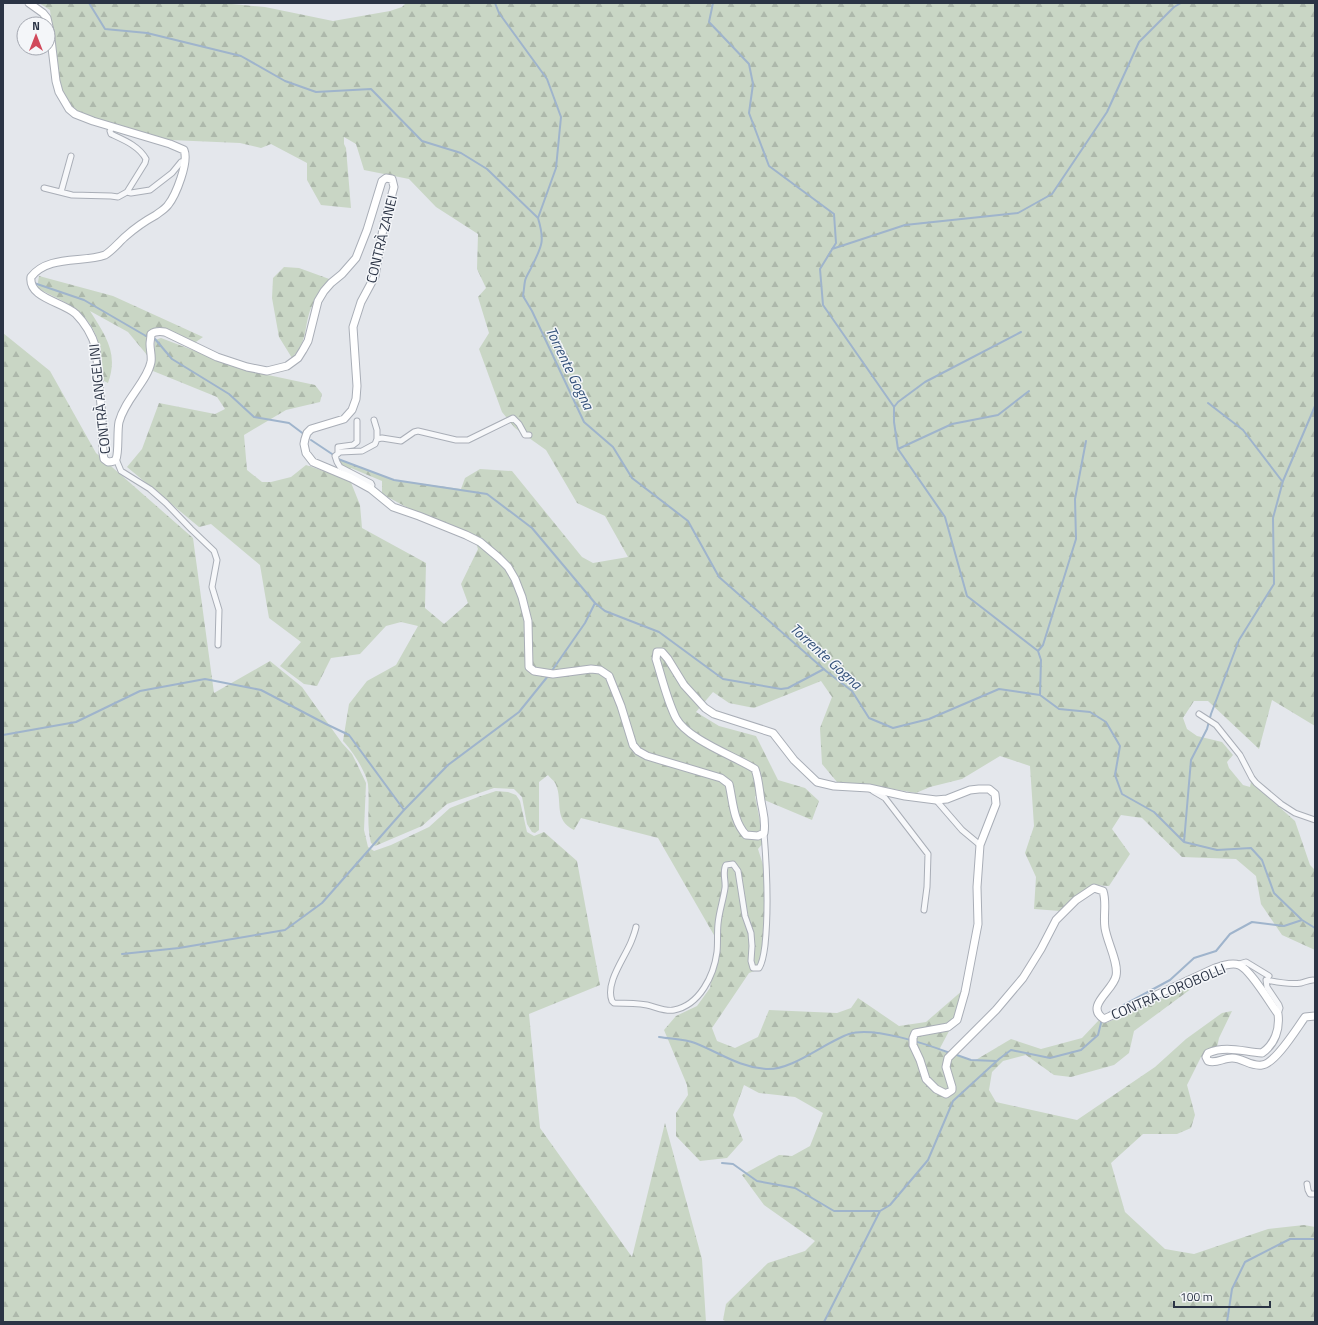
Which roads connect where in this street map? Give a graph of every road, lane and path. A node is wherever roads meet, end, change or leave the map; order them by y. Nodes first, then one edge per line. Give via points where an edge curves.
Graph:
1 (29, 3) edge
2 (112, 126) junction
3 (71, 156) dead end
4 (185, 161) junction
5 (44, 188) dead end
6 (61, 192) junction
7 (127, 192) junction
8 (374, 420) dead end
9 (358, 421) dead end
10 (529, 435) dead end
11 (377, 439) junction
12 (338, 453) junction
13 (116, 459) junction
14 (371, 489) junction
15 (218, 645) dead end
16 (1199, 714) dead end
17 (869, 788) junction
18 (936, 800) junction
19 (1315, 820) edge
20 (764, 833) junction
21 (980, 845) junction
22 (924, 910) dead end
23 (636, 927) dead end
24 (1239, 964) junction
25 (1269, 976) dead end
26 (1313, 980) dead end
27 (1278, 1014) junction
28 (1315, 1016) edge
29 (1307, 1184) dead end
30 (1315, 1194) edge

1 - 2 street via 47,18 56,81 69,109 75,114
2 - 4 street via 178,147 184,150
2 - 7 street via 111,134 133,146 146,159
3 - 6 street
4 - 7 street via 150,190 131,194
4 - 13 street, CONTRÀ ANGELINI via 172,198 164,210 135,228 110,252 50,264 40,268 32,277 31,285 34,290 75,313 87,327 96,348 104,459 108,462
5 - 6 street
6 - 7 street via 72,195 117,197
8 - 11 street
9 - 12 street via 357,442 338,447
10 - 11 street via 524,435 513,418 468,440 456,440 418,431 402,441
11 - 12 street via 375,444 362,451
12 - 14 street, CONTRÀ ZANEI via 335,456 338,465 371,483
13 - 14 street, CONTRÀ ZANEI via 117,433 123,409 148,371 151,362 151,334 165,332 217,357 257,370 267,371 287,366 298,358 308,341 318,301 324,291 356,258 382,181 389,178 393,181 394,188 384,222 378,262 353,327 356,399 344,419 311,429 304,444 306,453 313,462
13 - 15 street via 121,471 166,502 214,551 217,560 212,588 219,610
14 - 20 street, CONTRÀ ZANEI via 394,507 480,542 491,550 508,567 522,597 528,621 529,667 534,671 550,674 590,669 605,673 609,676 633,745 638,751 721,778 729,784 740,829 746,835 758,836
16 - 19 street via 1216,724 1240,755 1256,783 1296,813
17 - 18 street, CONTRÀ COROBOLLI
17 - 20 street, CONTRÀ COROBOLLI via 847,788 817,782 794,760 773,733 714,714 706,708 684,685 662,652 658,652 656,659 671,705 684,729 755,769 766,822
17 - 22 street via 886,798 928,854
18 - 21 street via 962,830
18 - 21 street, CONTRÀ COROBOLLI via 979,789 989,789 995,794 996,804
20 - 23 street via 768,923 762,964 759,968 753,968 751,964 752,940 744,916 738,871 733,864 726,865 724,869 725,888 718,926 717,954 712,972 703,990 690,1002 678,1009 668,1010 612,1001 611,986
21 - 24 street, CONTRÀ COROBOLLI via 978,924 957,1020 948,1027 915,1033 913,1041 926,1079 946,1094 952,1090 946,1067 948,1058 996,1010 1022,978 1042,949 1056,920 1076,900 1094,888 1103,891 1105,897 1105,926 1117,967 1111,987 1098,1002 1096,1010 1101,1017 1215,968
24 - 25 street via 1246,962
24 - 27 street, CONTRÀ COROBOLLI via 1247,970
26 - 27 street via 1301,983 1266,980 1267,987 1280,1008
27 - 28 street via 1277,1031 1268,1048 1262,1053 1232,1049 1214,1050 1208,1053 1208,1061 1212,1063 1241,1058 1252,1064 1269,1063 1305,1017
29 - 30 street via 1310,1194

